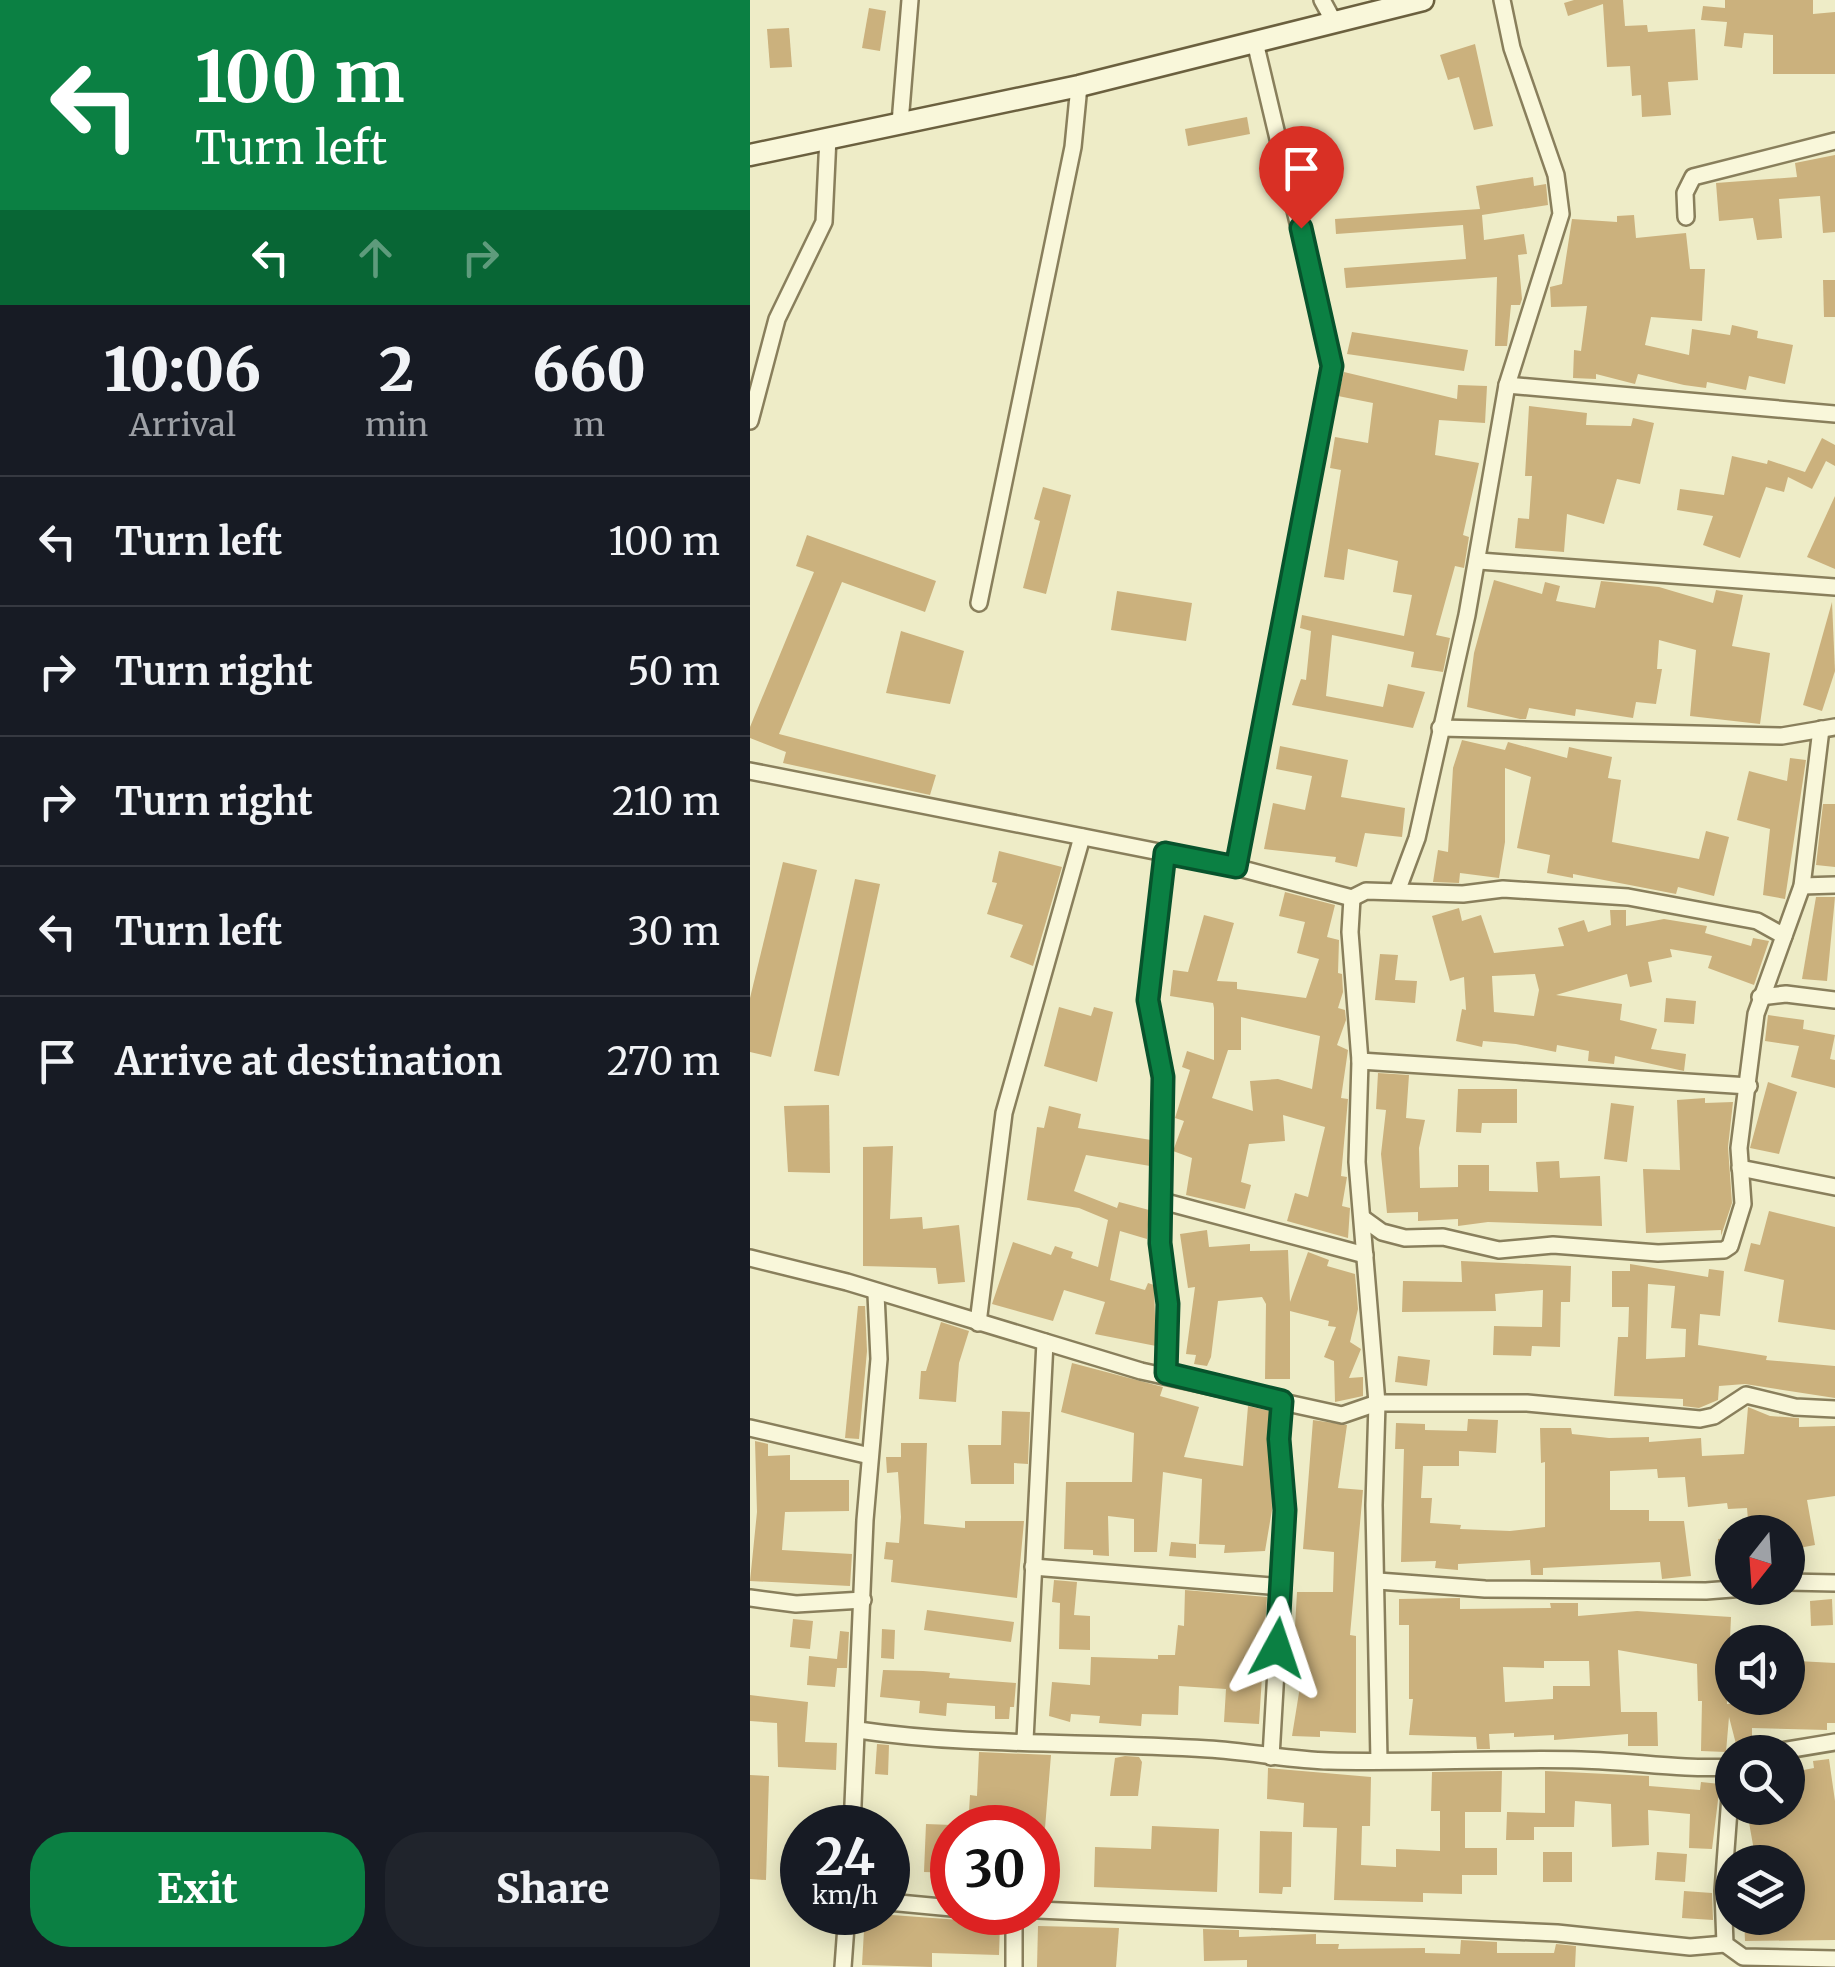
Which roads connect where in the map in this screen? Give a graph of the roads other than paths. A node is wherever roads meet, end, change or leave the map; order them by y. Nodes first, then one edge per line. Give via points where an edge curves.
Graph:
1 (910, 0) edge
2 (1322, 0) edge
3 (1423, 0) edge
4 (1502, 0) edge
5 (1334, 22) junction
6 (1255, 42) junction
7 (1079, 86) junction
8 (900, 122) junction
9 (828, 137) junction
10 (1835, 141) edge
11 (750, 154) edge
12 (1686, 217) dead end
13 (1508, 385) junction
14 (1835, 414) edge
15 (750, 421) edge
16 (1478, 560) junction
17 (1835, 587) edge
18 (979, 603) dead end
19 (1831, 725) edge
20 (1440, 728) junction
21 (750, 771) edge
22 (1082, 836) junction
23 (1165, 853) junction
24 (1236, 867) junction
25 (1835, 885) edge
26 (1802, 886) junction
27 (1398, 890) junction
28 (1352, 898) junction
29 (1784, 936) junction
30 (1763, 989) junction
31 (1835, 1000) edge
32 (1360, 1060) junction
33 (1749, 1086) junction
34 (1740, 1168) junction
35 (1835, 1187) edge
36 (1162, 1201) junction
37 (1364, 1219) junction
38 (1366, 1255) junction
39 (750, 1258) edge
40 (876, 1294) junction
41 (978, 1323) junction
42 (1045, 1342) junction
43 (1166, 1373) junction
44 (1282, 1401) junction
45 (1376, 1403) junction
46 (1835, 1409) edge
47 (750, 1428) edge
48 (870, 1456) junction
49 (1034, 1567) junction
50 (1378, 1581) junction
51 (1805, 1582) edge
52 (1835, 1583) edge
53 (1282, 1587) junction
54 (1715, 1591) edge
55 (750, 1598) edge
56 (863, 1600) junction
57 (858, 1730) junction
58 (1025, 1740) junction
59 (1835, 1742) edge
60 (1805, 1747) edge
61 (1272, 1757) junction
62 (1380, 1761) junction
63 (1715, 1769) edge
64 (853, 1805) edge
65 (1728, 1825) edge
66 (1060, 1911) edge
67 (845, 1935) edge
68 (1014, 1935) edge
69 (1725, 1944) junction
70 (1835, 1959) edge
71 (842, 1967) edge
72 (1014, 1967) edge

1 - 8 street
2 - 5 street
3 - 5 main road
4 - 13 street via 1562,196
5 - 6 main road
6 - 7 main road
6 - 24 street via 1332,366
7 - 8 main road
7 - 18 street via 1073,147
8 - 9 main road
9 - 11 main road
9 - 15 street via 824,222 777,319
10 - 12 street via 1693,178 1685,193
13 - 14 street
13 - 16 street
16 - 17 street
16 - 20 street
19 - 20 street via 1766,736
19 - 26 street
20 - 27 street via 1417,838
21 - 22 street
22 - 23 street
22 - 41 street via 1004,1113
23 - 24 street
23 - 36 street via 1148,1000 1163,1077
24 - 28 street
25 - 26 street
26 - 29 street
27 - 28 street
27 - 29 street via 1628,898 1756,920
28 - 32 street
29 - 30 street
30 - 31 street
30 - 33 street
32 - 33 street
32 - 37 street via 1357,1162
33 - 34 street
34 - 35 street
34 - 37 street via 1743,1204 1733,1242 1724,1250 1500,1250 1442,1236 1404,1238
36 - 38 street
36 - 43 street
37 - 38 street
38 - 45 street
39 - 40 street
40 - 41 street
40 - 48 street
41 - 42 street
42 - 43 street
42 - 49 street
43 - 44 street
44 - 45 street via 1342,1415
44 - 53 street
45 - 46 street via 1565,1404 1700,1419 1746,1395
45 - 50 street
47 - 48 street
48 - 56 street
49 - 53 street
49 - 58 street
50 - 54 street
50 - 62 street
51 - 52 street
53 - 61 street
55 - 56 street via 796,1604
56 - 57 street
57 - 58 street via 968,1742
57 - 64 street
58 - 61 street
59 - 60 street
61 - 62 street
62 - 63 street via 1509,1758
65 - 69 street
66 - 69 street
67 - 71 street
68 - 72 street
69 - 70 street via 1743,1957

